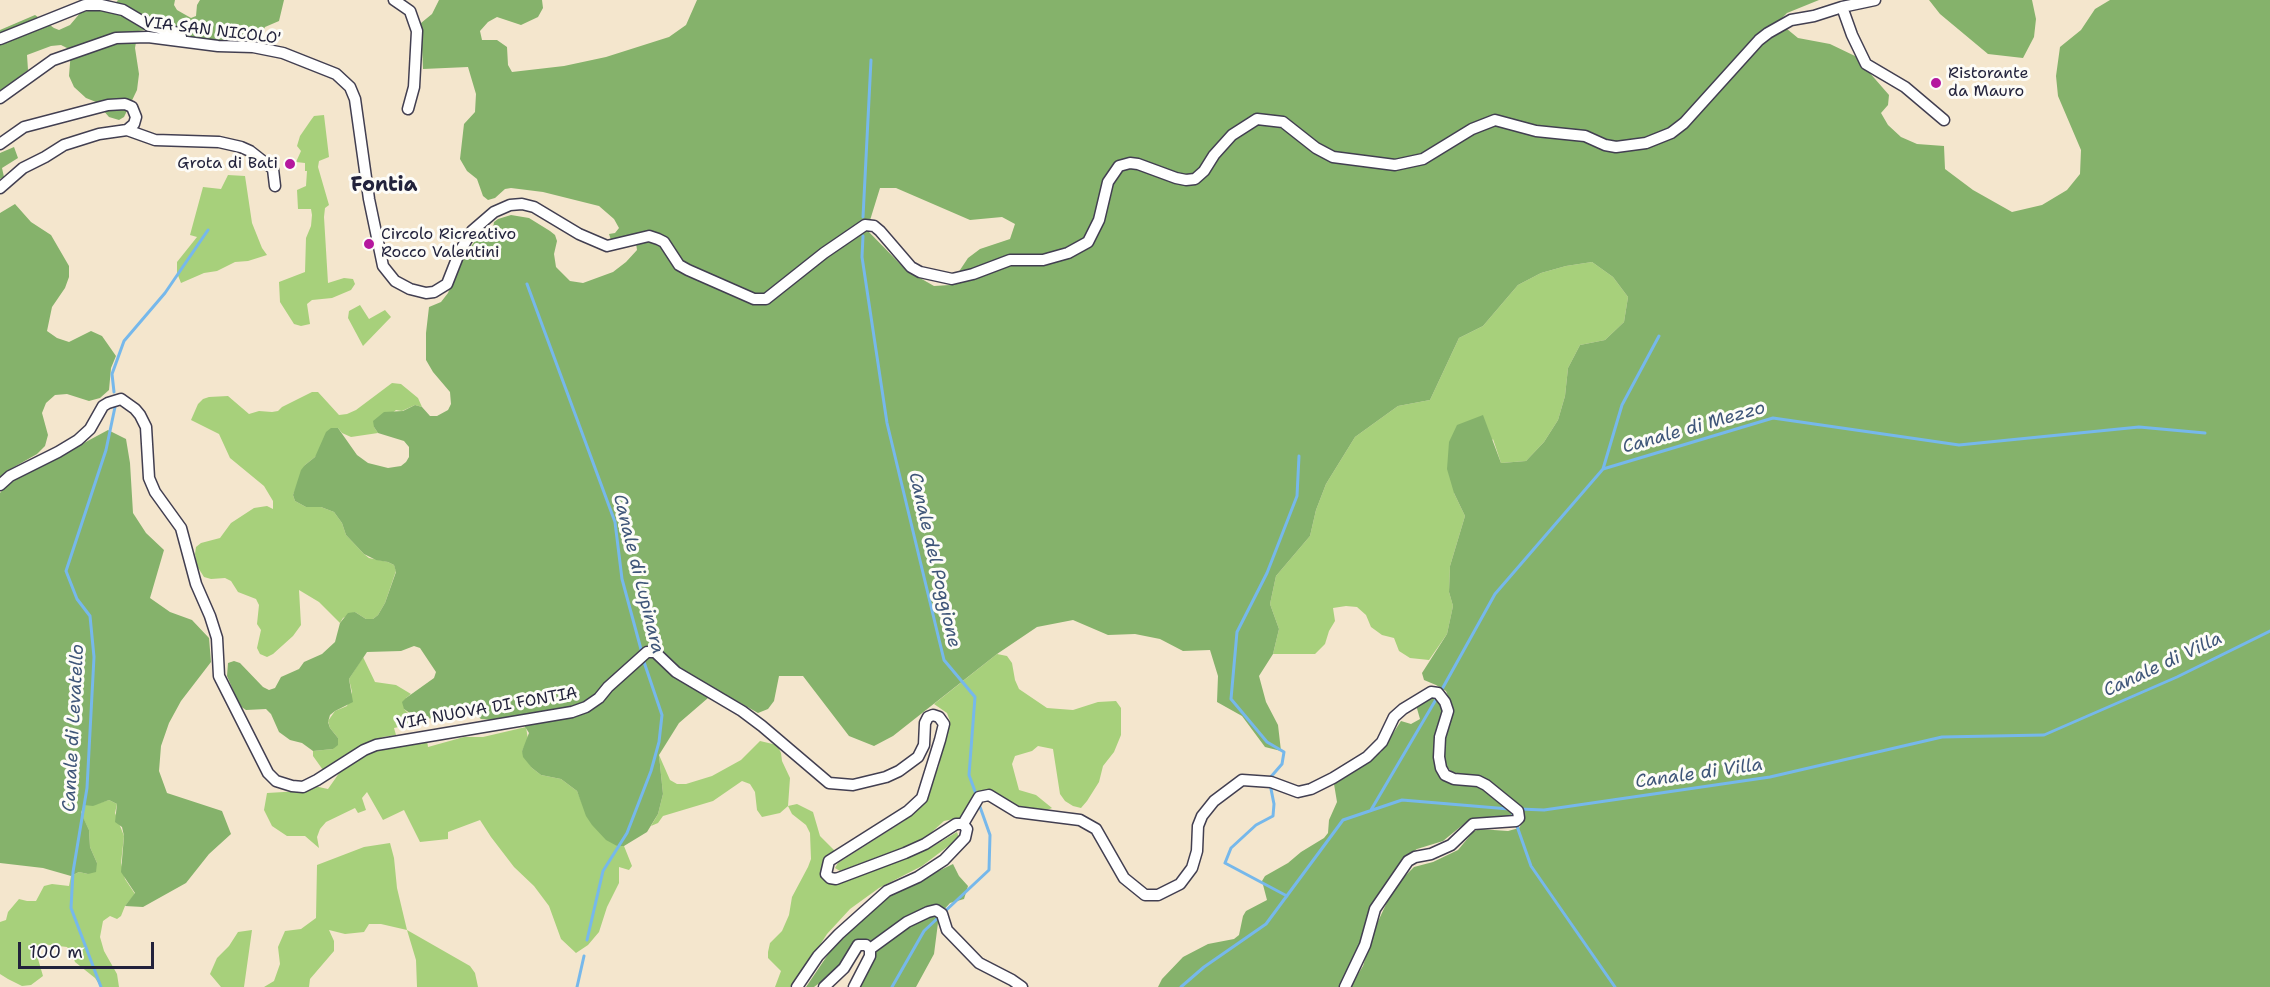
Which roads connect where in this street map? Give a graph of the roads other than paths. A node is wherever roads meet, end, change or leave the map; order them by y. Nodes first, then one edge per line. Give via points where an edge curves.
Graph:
1 (394, 0) edge
2 (1875, 0) edge
3 (1842, 7) junction
4 (0, 39) edge
5 (179, 40) junction
6 (0, 98) edge
7 (408, 109) dead end
8 (1944, 120) dead end
9 (127, 130) junction
10 (0, 144) edge
11 (275, 186) dead end
12 (0, 188) edge
13 (0, 485) edge
14 (963, 824) junction
15 (870, 949) junction
16 (797, 987) edge
17 (824, 987) edge
18 (854, 987) edge
19 (1022, 987) edge
20 (1345, 987) edge

1 - 7 street via 410,11 417,31 414,87
2 - 3 street
3 - 5 street, VIA SAN NICOLO' via 1791,20 1768,33 1684,123 1646,143 1616,147 1585,136 1536,131 1495,120 1472,129 1423,159 1395,165 1334,157 1283,122 1257,119 1232,135 1195,179 1176,178 1138,164 1119,166 1108,182 1096,228 1079,249 1043,260 1010,260 952,279 911,267 880,231 865,225 766,299 754,299 704,279 679,265 658,239 649,236 607,246 522,204 494,212 472,231 447,284 426,293 400,284 383,266 355,99 344,80 276,51
3 - 8 street via 1866,64 1905,87
4 - 5 street via 85,4 123,10 150,26 179,33
5 - 6 street, VIA SAN NICOLO' via 131,37 100,43 53,60
9 - 10 street via 136,117 132,107 108,105 24,127
9 - 11 street via 155,140 219,142 241,147 273,168
9 - 12 street via 63,145 22,168
13 - 14 street, VIA NUOVA DI FONTIA via 78,440 108,403 121,399 135,409 146,428 149,478 181,528 196,584 217,638 219,676 268,773 283,784 303,787 376,745 586,707 647,652 655,652 676,672 742,711 830,783 853,785 899,771 918,757 928,717 939,717 944,724 922,798 829,861 826,870 830,878 905,853 956,824
14 - 16 street via 967,829 962,843 918,878 887,891 838,934
14 - 20 street via 979,797 989,795 1017,812 1080,820 1096,829 1124,878 1152,896 1180,884 1192,868 1202,816 1214,801 1242,780 1271,782 1299,792 1333,778 1367,757 1403,709 1431,692 1438,693 1448,711 1440,736 1441,768 1445,775 1486,785 1514,808 1519,818 1473,824 1451,845 1408,861 1375,909 1365,945
15 - 17 street via 858,945 844,968
15 - 18 street
15 - 19 street via 907,922 936,910 947,930 978,963

